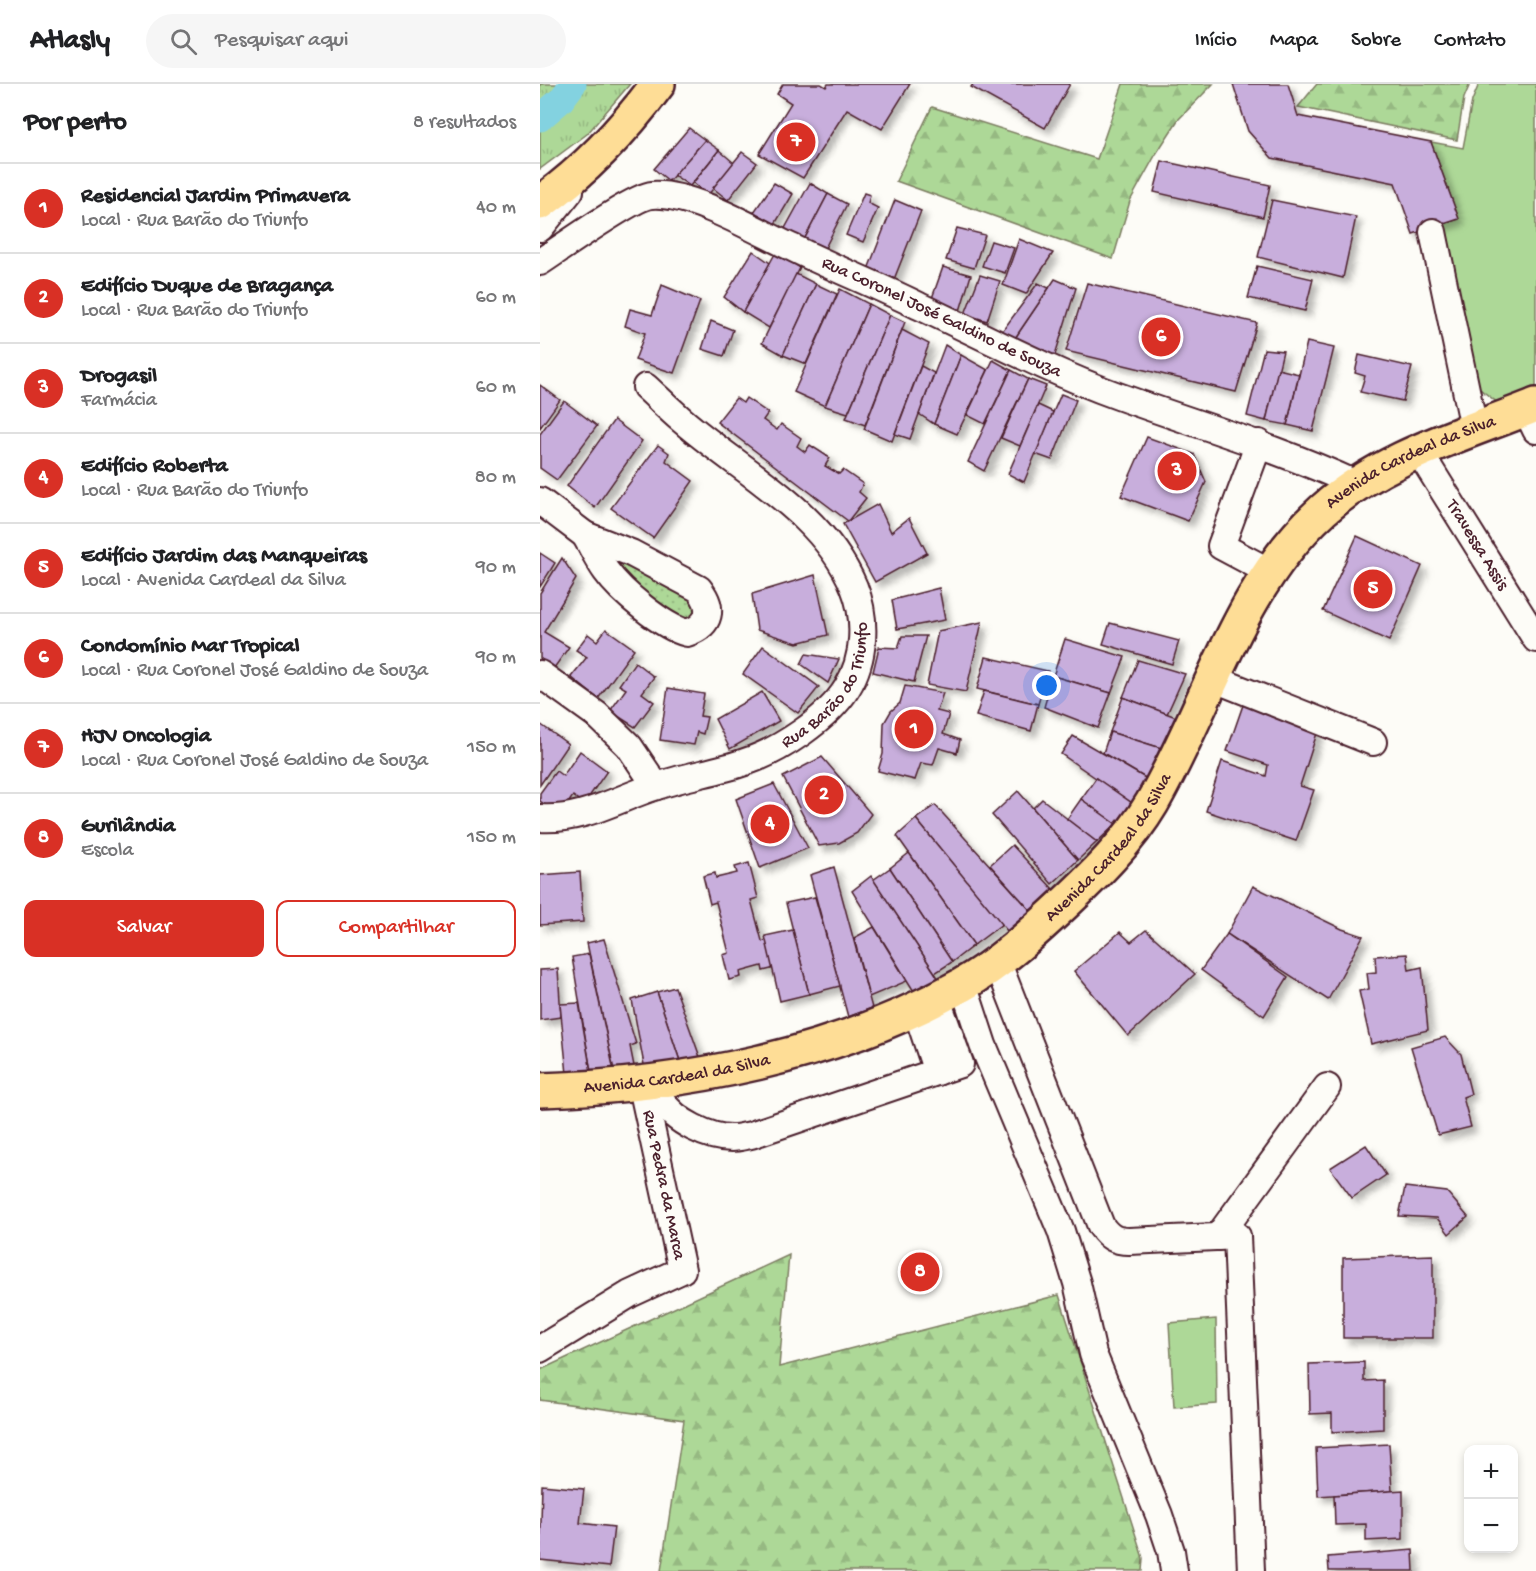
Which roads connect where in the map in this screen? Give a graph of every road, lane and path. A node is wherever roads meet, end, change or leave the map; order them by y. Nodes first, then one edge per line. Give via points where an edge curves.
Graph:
1 (658, 84) edge
2 (605, 148) junction
3 (540, 203) edge
4 (540, 228) edge
5 (1433, 232) dead end
6 (540, 262) edge
7 (646, 387) dead end
8 (1533, 415) edge
9 (1474, 429) junction
10 (1258, 443) junction
11 (1418, 450) junction
12 (1356, 484) junction
13 (540, 501) edge
14 (585, 535) junction
15 (1268, 572) junction
16 (1536, 639) edge
17 (540, 674) edge
18 (1212, 678) junction
19 (1373, 742) dead end
20 (656, 786) junction
21 (540, 818) edge
22 (997, 960) junction
23 (938, 997) junction
24 (646, 1081) junction
25 (1327, 1087) dead end
26 (540, 1090) edge
27 (1218, 1236) junction
28 (540, 1349) edge
29 (1174, 1571) edge
30 (1251, 1571) edge

1 - 2 main road
2 - 3 main road
2 - 4 street
5 - 9 street
6 - 10 street, Rua Coronel José Galdino de Souza via 628,205 651,195 680,196 1021,356 1117,396
7 - 20 street, Rua Barão do Triunfo via 813,527 837,556 854,588 863,640 847,688 806,729 747,761
8 - 9 main road, Avenida Cardeal da Silva
9 - 11 main road, Avenida Cardeal da Silva
10 - 12 street, Rua Coronel José Galdino de Souza
10 - 15 street via 1221,546
11 - 12 main road, Avenida Cardeal da Silva
11 - 16 street, Travessa Assis
12 - 15 main road, Avenida Cardeal da Silva via 1295,538
13 - 14 street
14 - 14 street via 612,579 667,626 687,633 705,622 707,598 699,589 631,553
15 - 18 main road, Avenida Cardeal da Silva
17 - 20 street via 621,738
18 - 19 street
18 - 22 main road, Avenida Cardeal da Silva via 1150,805 1117,850 1039,927
20 - 21 street, Rua Barão do Triunfo via 592,812 558,819
22 - 23 main road, Avenida Cardeal da Silva
22 - 27 street via 1101,1226 1117,1241
23 - 24 main road, Avenida Cardeal da Silva via 842,1038 786,1056
23 - 24 street via 948,1068 751,1135 731,1138 681,1120
23 - 29 street via 983,1045 1061,1231 1094,1354 1160,1515
24 - 26 main road, Avenida Cardeal da Silva via 588,1089
24 - 28 street, Rua Pedra da Marca via 682,1270 630,1294
25 - 27 street
27 - 30 street via 1237,1236

